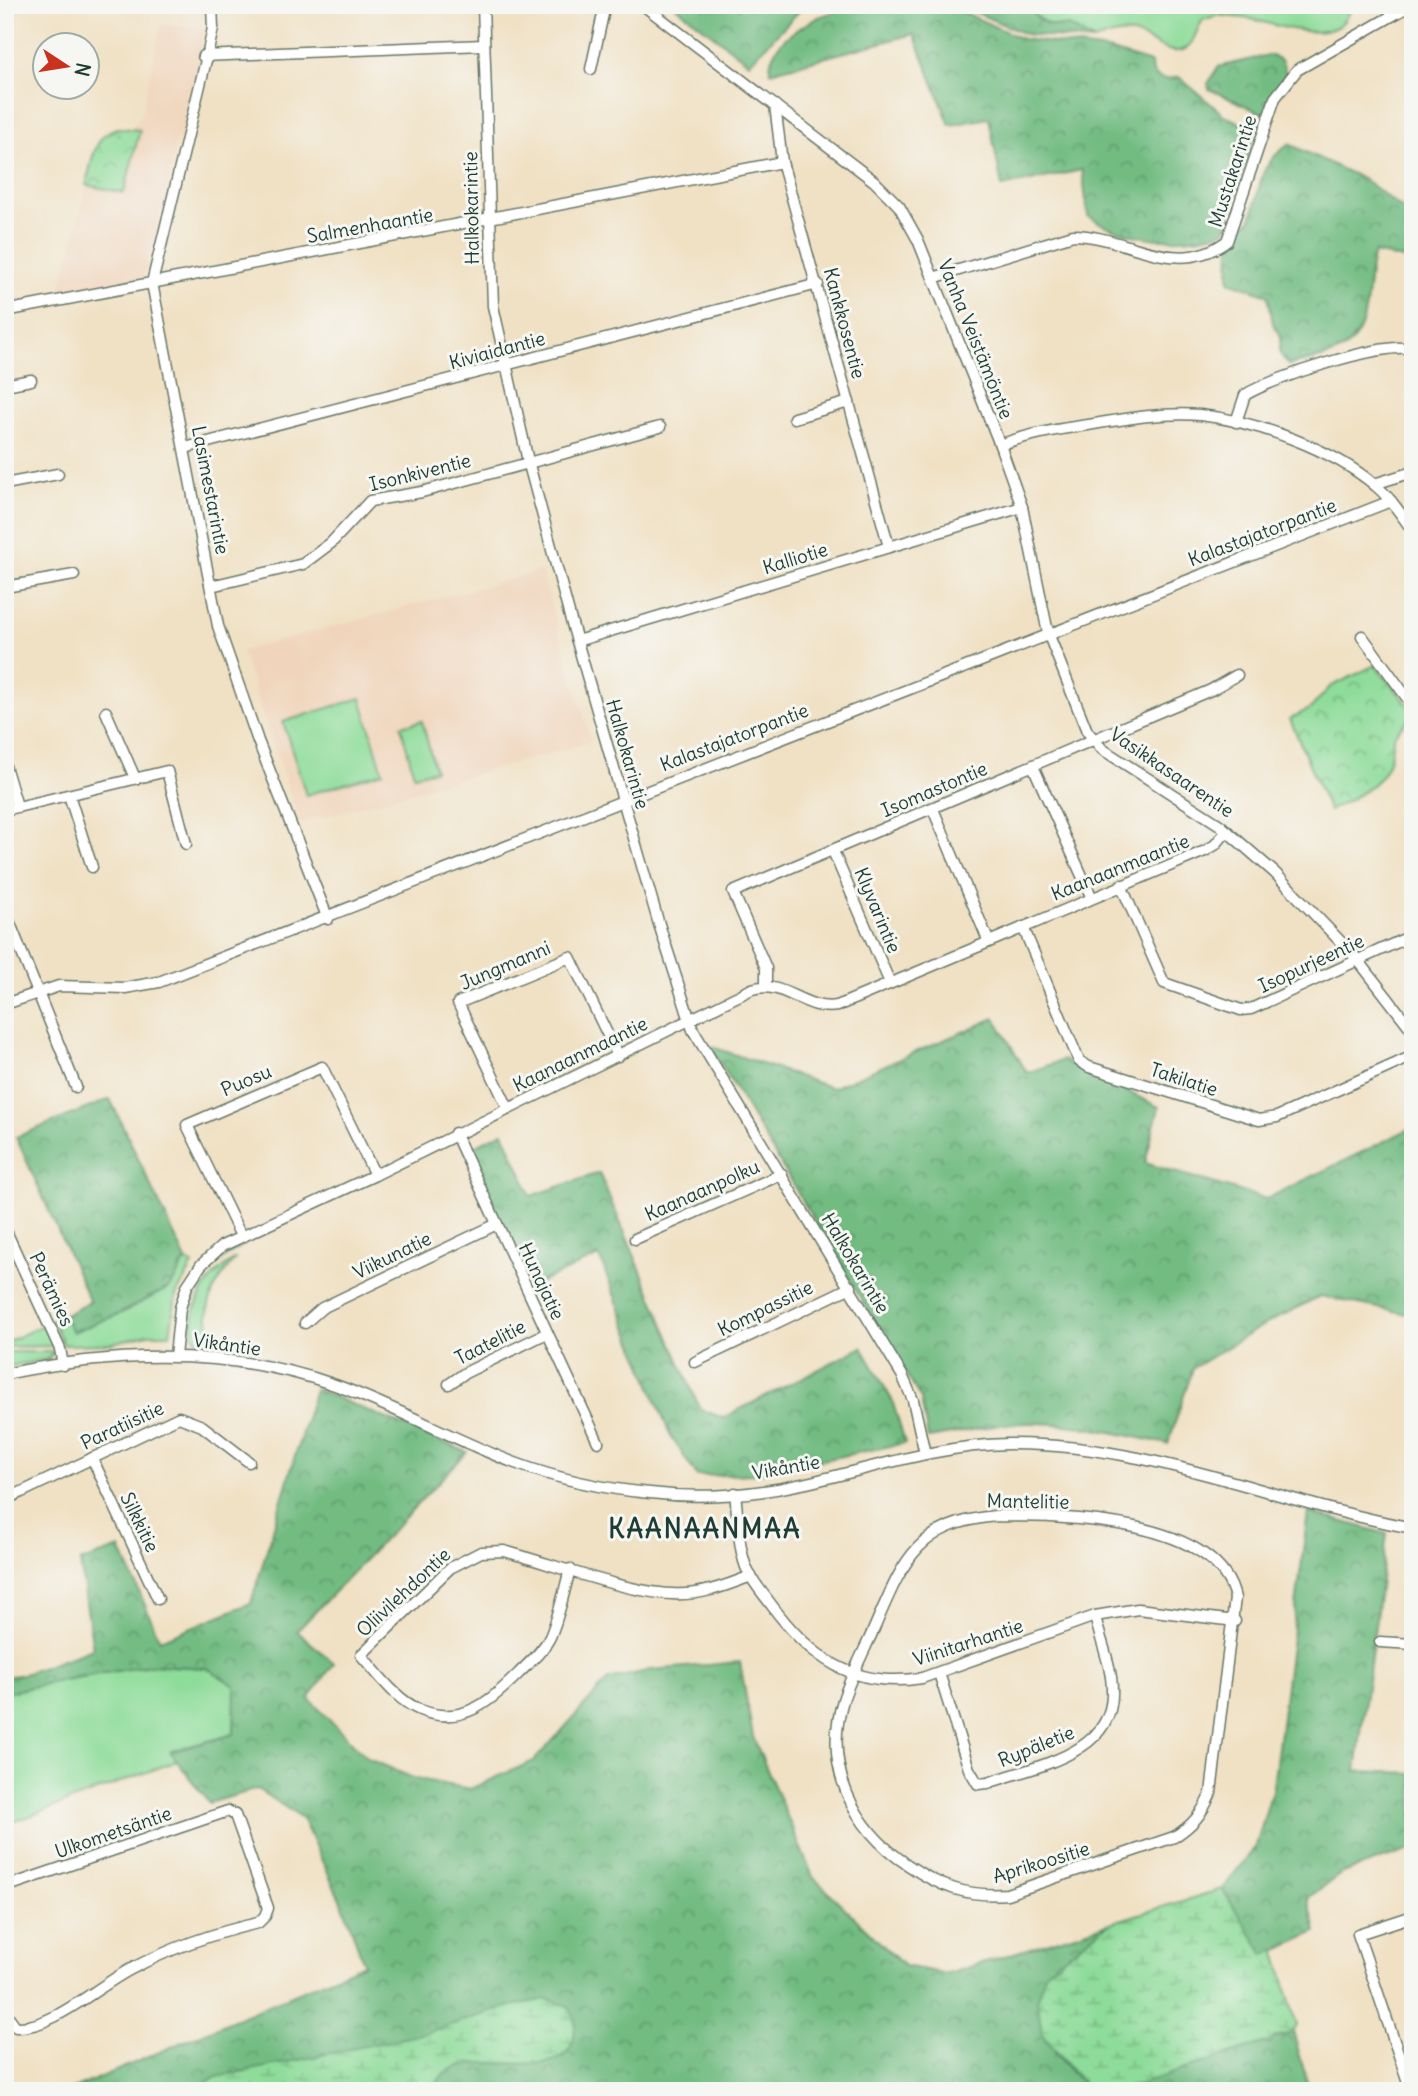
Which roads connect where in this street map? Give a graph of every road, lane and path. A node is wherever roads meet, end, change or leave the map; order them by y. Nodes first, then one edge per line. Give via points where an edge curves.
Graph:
1 (212, 5) edge
2 (484, 5) edge
3 (605, 5) edge
4 (643, 5) edge
5 (1411, 5) edge
6 (484, 45) junction
7 (205, 56) junction
8 (592, 69) dead end
9 (775, 105) junction
10 (782, 163) junction
11 (489, 220) junction
12 (933, 278) junction
13 (152, 283) junction
14 (818, 284) junction
15 (5, 311) edge
16 (1413, 349) edge
17 (505, 365) junction
18 (31, 380) dead end
19 (5, 385) edge
20 (849, 402) junction
21 (794, 418) dead end
22 (1236, 422) junction
23 (660, 427) dead end
24 (1000, 445) junction
25 (185, 448) junction
26 (528, 461) junction
27 (1413, 472) edge
28 (58, 474) dead end
29 (5, 484) edge
30 (1374, 484) junction
31 (1391, 501) junction
32 (1022, 507) junction
33 (1413, 531) edge
34 (889, 548) junction
35 (74, 575) dead end
36 (211, 586) junction
37 (5, 587) edge
38 (1048, 633) junction
39 (1362, 636) dead end
40 (578, 641) junction
41 (1237, 676) dead end
42 (1413, 706) edge
43 (106, 712) dead end
44 (1093, 738) junction
45 (5, 766) edge
46 (1033, 766) junction
47 (135, 778) junction
48 (69, 795) junction
49 (623, 799) junction
50 (17, 806) junction
51 (933, 809) junction
52 (5, 810) edge
53 (1227, 831) junction
54 (186, 844) dead end
55 (833, 851) junction
56 (92, 867) dead end
57 (1121, 885) junction
58 (1091, 896) junction
59 (5, 911) edge
60 (328, 919) junction
61 (1023, 927) junction
62 (1413, 936) edge
63 (988, 940) junction
64 (1358, 960) junction
65 (890, 983) junction
66 (766, 985) junction
67 (37, 992) junction
68 (5, 1004) edge
69 (688, 1021) junction
70 (1413, 1031) edge
71 (618, 1056) junction
72 (1413, 1056) edge
73 (76, 1087) dead end
74 (508, 1108) junction
75 (455, 1133) junction
76 (782, 1174) junction
77 (375, 1175) junction
78 (497, 1224) junction
79 (5, 1229) edge
80 (241, 1236) junction
81 (635, 1239) dead end
82 (851, 1287) junction
83 (305, 1322) dead end
84 (547, 1333) junction
85 (175, 1356) junction
86 (695, 1362) dead end
87 (63, 1365) junction
88 (5, 1374) edge
89 (449, 1384) dead end
90 (598, 1442) dead end
91 (925, 1454) junction
92 (92, 1458) junction
93 (249, 1462) dead end
94 (735, 1493) junction
95 (5, 1500) edge
96 (1413, 1528) edge
97 (570, 1569) junction
98 (751, 1576) junction
99 (158, 1599) dead end
100 (1095, 1616) junction
101 (1234, 1621) junction
102 (1380, 1642) dead end
103 (1413, 1644) edge
104 (939, 1673) junction
105 (854, 1674) junction
106 (5, 1887) edge
107 (1413, 1916) edge
108 (5, 2012) edge
109 (1410, 2091) edge

1 - 7 street, Lasimestarintie via 213,28
2 - 6 street, Halkokarintie
3 - 8 street
4 - 9 street, Vanha Veistämöntie
5 - 12 street, Mustakarintie via 1297,70 1286,81 1275,98 1227,241 1213,252 1188,258 1167,256 1073,235
6 - 7 street
6 - 11 street, Halkokarintie
7 - 13 street, Lasimestarintie
9 - 10 street, Kankkosentie
9 - 12 street, Vanha Veistämöntie via 874,181 899,206
10 - 11 street, Salmenhaantie
10 - 14 street, Kankkosentie
11 - 13 street, Salmenhaantie
11 - 17 street, Halkokarintie via 490,282
12 - 24 street, Vanha Veistämöntie
13 - 15 street, Salmenhaantie
13 - 25 street, Lasimestarintie
14 - 17 street, Kiviaidantie
14 - 20 street, Kankkosentie
16 - 22 street via 1366,353 1266,382 1245,395
17 - 25 street, Kiviaidantie
17 - 26 street, Halkokarintie
18 - 19 street
20 - 21 street
20 - 34 street, Kankkosentie
22 - 24 street, Vanha Veistämöntie via 1197,415 1126,419 1057,429
22 - 30 street, Vanha Veistämöntie via 1301,443
23 - 26 street, Isonkiventie
24 - 32 street, Vasikkasaarentie
25 - 36 street, Lasimestarintie
26 - 36 street, Isonkiventie via 422,492 370,500 331,543 303,564
26 - 40 street, Halkokarintie
27 - 30 street
28 - 29 street
30 - 31 street, Vanha Veistämöntie
31 - 33 street, Vanha Veistämöntie
31 - 38 street, Kalastajatorpantie
32 - 34 street, Kalliotie
32 - 38 street, Vasikkasaarentie
34 - 40 street, Kalliotie
35 - 37 street
36 - 60 street, Lasimestarintie via 230,666
38 - 44 street, Vasikkasaarentie via 1084,726
38 - 49 street, Kalastajatorpantie
39 - 42 street
40 - 49 street, Halkokarintie
41 - 44 street, Isomastontie
43 - 47 street
44 - 46 street, Isomastontie
44 - 53 street, Vasikkasaarentie via 1102,749
45 - 50 street
46 - 51 street, Isomastontie
46 - 58 street
47 - 48 street
47 - 54 street via 167,771
48 - 50 street
48 - 56 street
49 - 60 street, Kalastajatorpantie
49 - 69 street, Halkokarintie
50 - 52 street
51 - 55 street, Isomastontie
51 - 63 street
53 - 57 street, Kaanaanmaantie via 1205,851
53 - 64 street, Vasikkasaarentie via 1275,873
55 - 65 street, Klyvarintie
55 - 66 street, Isomastontie via 733,892 766,968
57 - 58 street, Kaanaanmaantie
57 - 64 street, Isopurjeentie via 1164,982 1241,1010
58 - 61 street, Kaanaanmaantie
59 - 67 street
60 - 67 street, Kalastajatorpantie via 159,982 132,988 59,986
61 - 63 street, Kaanaanmaantie
61 - 72 street, Takilatie via 1079,1061 1089,1067 1259,1121
62 - 64 street, Isopurjeentie
63 - 65 street, Kaanaanmaantie
64 - 70 street, Vasikkasaarentie
65 - 66 street, Kaanaanmaantie via 826,1007
66 - 69 street, Kaanaanmaantie
67 - 68 street, Kalastajatorpantie
67 - 73 street
69 - 71 street, Kaanaanmaantie
69 - 76 street, Halkokarintie
71 - 74 street, Kaanaanmaantie
71 - 74 street, Jungmanni via 570,957 458,1003
74 - 75 street, Kaanaanmaantie
75 - 77 street, Kaanaanmaantie
75 - 78 street, Hunajatie
76 - 81 street, Kaanaanpolku
76 - 82 street, Halkokarintie
77 - 80 street, Kaanaanmaantie
77 - 80 street, Puosu via 322,1067 187,1125
78 - 83 street, Viikunatie via 322,1308
78 - 84 street, Hunajatie
79 - 87 street, Perämies via 60,1349
80 - 85 street, Kaanaanmaantie via 208,1257 187,1286
82 - 86 street, Kompassitie
82 - 91 street, Halkokarintie via 909,1390
84 - 89 street, Taatelitie
84 - 90 street, Hunajatie
85 - 87 street
85 - 94 street, Vikåntie via 254,1364 335,1385 539,1472 652,1494
87 - 88 street
91 - 94 street, Vikåntie via 799,1485
91 - 96 street, Vikåntie via 1004,1444 1110,1451 1207,1472
92 - 93 street, Paratiisitie via 179,1417 202,1426
92 - 95 street, Paratiisitie
92 - 99 street, Silkkitie
94 - 98 street, Viinitarhantie
97 - 97 street, Oliivilehdontie via 504,1551 466,1557 361,1655 397,1694 420,1710 446,1715 473,1711 492,1699 544,1648
97 - 98 street, Oliivilehdontie via 672,1594 711,1591
98 - 105 street, Viinitarhantie via 803,1644
100 - 101 street, Viinitarhantie via 1138,1609
100 - 104 street, Viinitarhantie
100 - 104 street, Rypäletie via 1112,1688 1108,1719 1083,1748 988,1783 978,1784 969,1769
101 - 105 street, Mantelitie via 1235,1598 1228,1578 1211,1558 1182,1543 1104,1522 1044,1516 976,1518 940,1529 912,1552
101 - 105 street, Aprikoositie via 1211,1793 1198,1818 1174,1837 1007,1894 965,1894 940,1885 883,1848 850,1806 837,1758 838,1723
102 - 103 street
104 - 105 street, Viinitarhantie via 887,1681
106 - 108 street, Ulkometsäntie via 232,1813 268,1908 263,1920 143,1963 54,2017 29,2027 16,2027
107 - 109 street via 1358,1934

